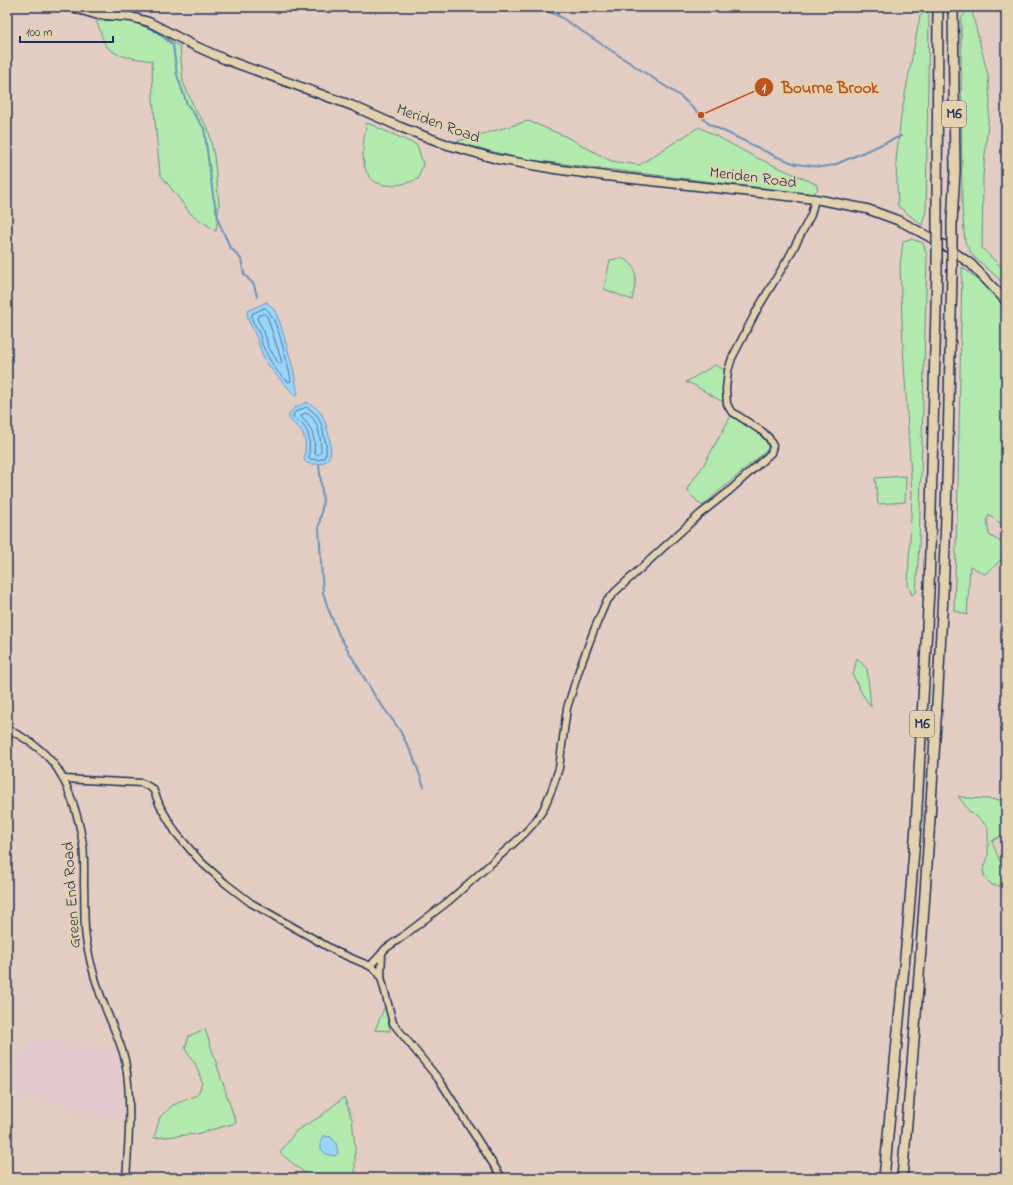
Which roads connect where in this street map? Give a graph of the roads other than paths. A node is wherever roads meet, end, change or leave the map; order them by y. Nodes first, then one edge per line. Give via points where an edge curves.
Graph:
1 (71, 7) edge
2 (938, 7) edge
3 (953, 7) edge
4 (815, 199) junction
5 (1006, 301) edge
6 (7, 730) edge
7 (64, 779) junction
8 (382, 953) junction
9 (370, 966) junction
10 (381, 977) junction
11 (126, 1178) edge
12 (502, 1178) edge
13 (884, 1178) edge
14 (902, 1178) edge

1 - 4 main road, Meriden Road via 95,14 129,17 148,22 224,59 353,106 448,146 497,159 606,176
2 - 13 highway, M6, bridge via 937,268 929,590 917,818
3 - 14 highway, M6, bridge via 955,171 943,583 916,1031
4 - 5 main road, Meriden Road via 867,209 900,221 944,245 971,264
4 - 8 street via 811,215 758,308 728,371 727,404 731,411 769,438 773,446 771,453 700,514 606,602 568,708 552,789 534,823 450,900
6 - 7 street, Green End Road via 38,747
7 - 9 street via 142,783 153,789 176,833 201,862 225,883 257,906 337,952
7 - 11 street, Green End Road via 82,839 84,916 94,978 117,1034 124,1059 129,1119
8 - 9 street
8 - 10 street
9 - 10 street
10 - 12 street via 393,1023 440,1081

